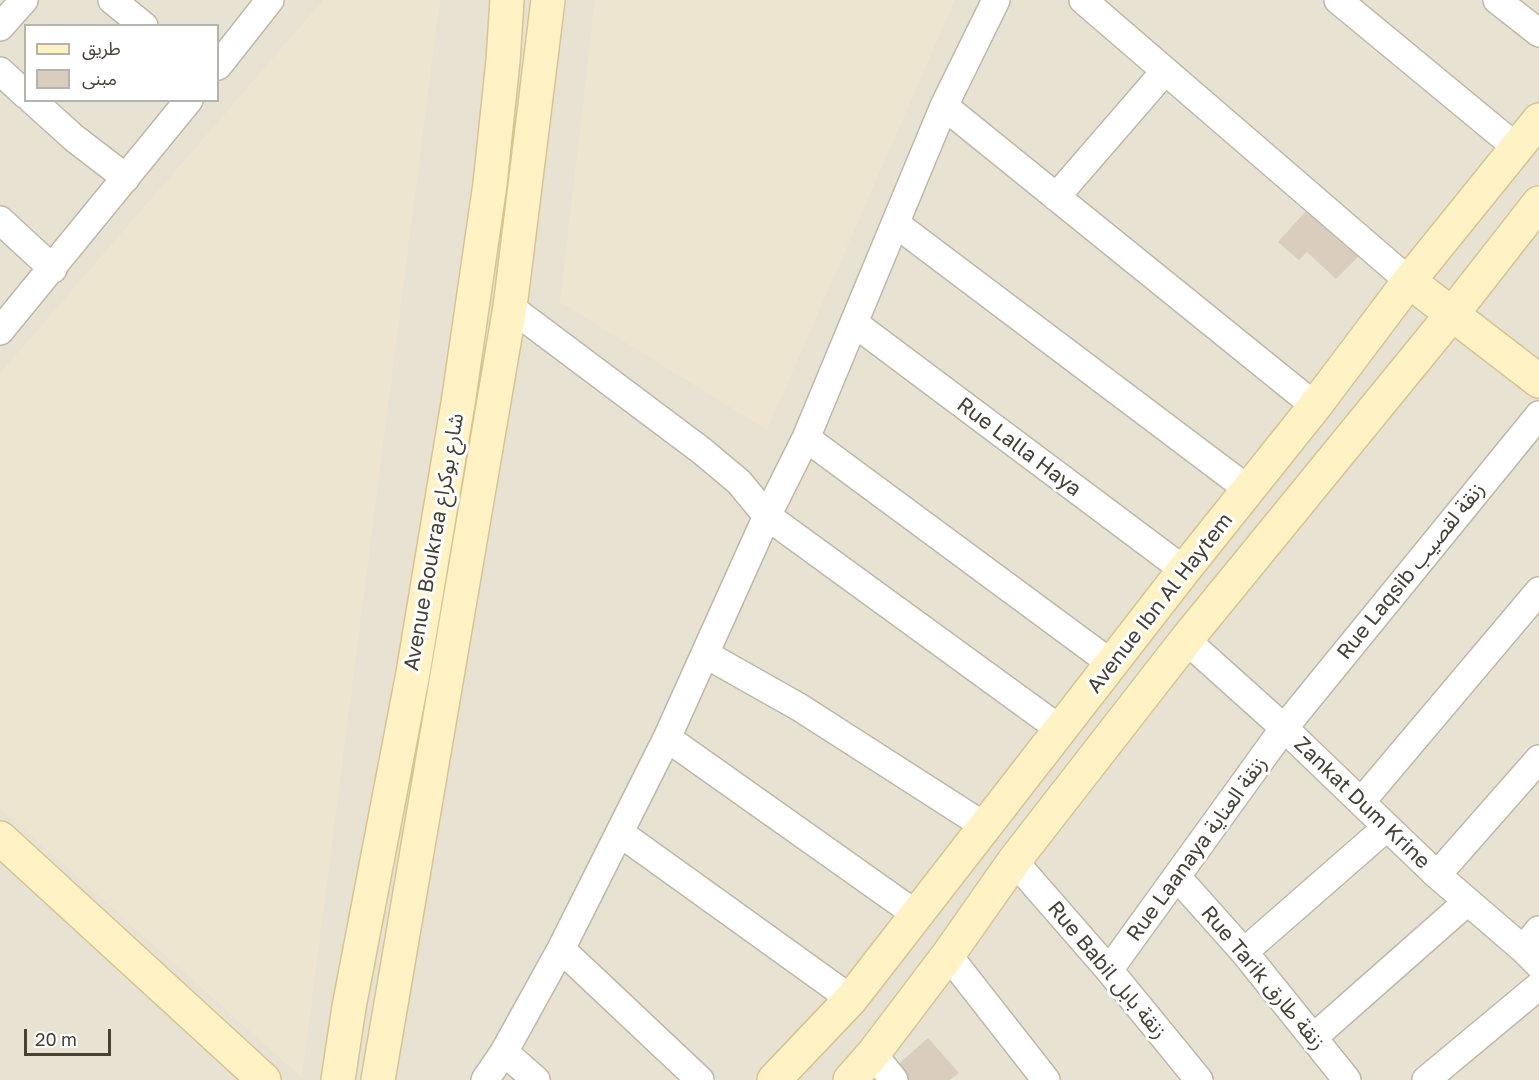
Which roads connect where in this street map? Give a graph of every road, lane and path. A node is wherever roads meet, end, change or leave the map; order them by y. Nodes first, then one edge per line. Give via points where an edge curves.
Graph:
1 (24, 0) edge
2 (112, 0) edge
3 (270, 0) edge
4 (507, 0) edge
5 (548, 0) edge
6 (996, 0) edge
7 (1083, 0) edge
8 (1338, 0) edge
9 (1497, 0) edge
10 (142, 24) edge
11 (0, 27) edge
12 (1539, 33) edge
13 (219, 65) edge
14 (1165, 70) junction
15 (0, 71) edge
16 (24, 93) edge
17 (34, 102) edge
18 (187, 102) edge
19 (944, 106) junction
20 (1539, 120) edge
21 (1516, 148) junction
22 (126, 178) junction
23 (1056, 196) junction
24 (1539, 203) edge
25 (0, 220) edge
26 (896, 224) junction
27 (52, 269) junction
28 (1409, 280) junction
29 (510, 307) junction
30 (1453, 313) junction
31 (854, 323) junction
32 (0, 331) edge
33 (1539, 381) edge
34 (1315, 406) junction
35 (1539, 415) edge
36 (806, 438) junction
37 (1250, 490) junction
38 (767, 516) junction
39 (1184, 570) junction
40 (1539, 591) edge
41 (1186, 640) junction
42 (705, 654) junction
43 (1112, 664) junction
44 (1284, 728) junction
45 (1062, 730) junction
46 (667, 738) junction
47 (1539, 759) edge
48 (1361, 802) junction
49 (986, 827) junction
50 (1386, 827) junction
51 (620, 833) junction
52 (0, 838) edge
53 (1014, 861) junction
54 (1437, 875) junction
55 (1178, 878) junction
56 (1467, 902) junction
57 (917, 915) junction
58 (1534, 948) edge
59 (561, 949) junction
60 (1244, 952) junction
61 (948, 955) junction
62 (1109, 970) junction
63 (1539, 986) edge
64 (851, 999) junction
65 (1314, 1037) junction
66 (504, 1052) junction
67 (873, 1054) junction
68 (264, 1080) edge
69 (338, 1080) edge
70 (378, 1080) edge
71 (485, 1080) edge
72 (536, 1080) edge
73 (700, 1080) edge
74 (774, 1080) edge
75 (850, 1080) edge
76 (894, 1080) edge
77 (1046, 1080) edge
78 (1198, 1080) edge
79 (1347, 1080) edge
80 (1426, 1080) edge

1 - 11 street
2 - 10 street
3 - 13 street
4 - 69 street, Avenue Boukraa شارع بوكراع via 498,117 459,397
5 - 29 street, Avenue Boukraa شارع بوكراع
6 - 19 street
7 - 14 street
8 - 21 street
9 - 12 street
14 - 23 street
14 - 28 street
15 - 16 street
17 - 22 street
18 - 22 street
19 - 23 street
19 - 26 street
20 - 21 street, Avenue Ibn Al Haytem
21 - 28 street, Avenue Ibn Al Haytem
22 - 27 street
23 - 34 street
24 - 30 street, Avenue Ibn Al Haytem
25 - 27 street
26 - 31 street
26 - 37 street
27 - 32 street
28 - 30 street
28 - 34 street, Avenue Ibn Al Haytem
29 - 38 street via 702,451 739,482
29 - 70 street, Avenue Boukraa شارع بوكراع
30 - 33 street
30 - 41 street, Avenue Ibn Al Haytem
31 - 36 street
31 - 39 street, Rue Lalla Haya
34 - 37 street, Avenue Ibn Al Haytem
35 - 44 street, Rue Laqsib زنقة لقصيب
36 - 38 street
36 - 43 street
37 - 39 street, Avenue Ibn Al Haytem
38 - 42 street
38 - 45 street
39 - 43 street, Avenue Ibn Al Haytem
40 - 48 street
41 - 44 street, Zankat Dum Krine
41 - 53 street, Avenue Ibn Al Haytem
42 - 46 street
42 - 49 street via 799,707
43 - 45 street, Avenue Ibn Al Haytem
44 - 48 street, Zankat Dum Krine
44 - 55 street, Rue Laanaya زنقة العناية
45 - 49 street, Avenue Ibn Al Haytem
46 - 51 street
46 - 57 street
47 - 54 street
48 - 50 street, Zankat Dum Krine
49 - 57 street, Avenue Ibn Al Haytem
50 - 54 street, Zankat Dum Krine
50 - 60 street
51 - 59 street
51 - 64 street
52 - 68 street
53 - 61 street, Avenue Ibn Al Haytem
53 - 62 street, Rue Babil زنقة بابل
54 - 56 street, Zankat Dum Krine
55 - 60 street, Rue Tarik زنقة طارق
55 - 62 street, Rue Laanaya زنقة العناية
56 - 58 street, Zankat Dum Krine
56 - 65 street
57 - 64 street, Avenue Ibn Al Haytem
59 - 66 street
59 - 73 street
60 - 65 street, Rue Tarik زنقة طارق
61 - 67 street, Avenue Ibn Al Haytem
61 - 77 street
62 - 78 street, Rue Babil زنقة بابل
63 - 80 street
64 - 74 street, Avenue Ibn Al Haytem
65 - 79 street, Rue Tarik زنقة طارق
66 - 71 street
66 - 72 street
67 - 75 street, Avenue Ibn Al Haytem
67 - 76 street

